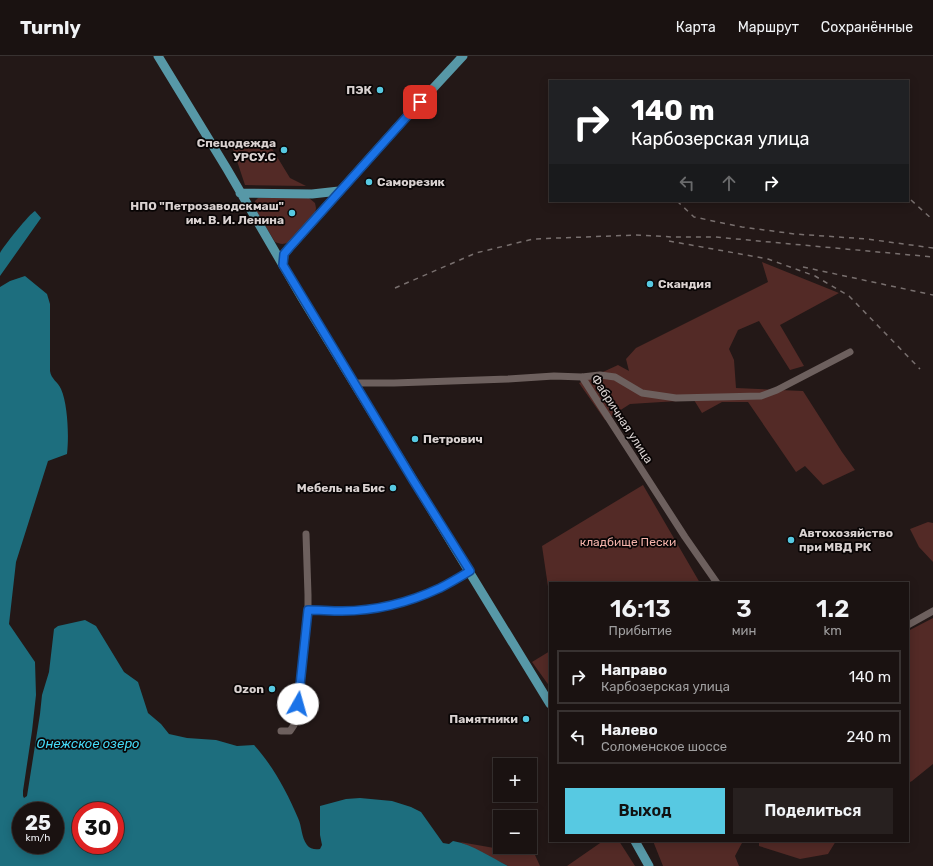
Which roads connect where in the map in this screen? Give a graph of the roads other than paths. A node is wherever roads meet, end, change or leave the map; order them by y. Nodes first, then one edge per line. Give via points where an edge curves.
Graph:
1 (158, 56) edge
2 (463, 56) edge
3 (339, 191) junction
4 (240, 193) junction
5 (260, 193) junction
6 (312, 194) junction
7 (249, 208) junction
8 (317, 215) junction
9 (271, 244) junction
10 (289, 248) junction
11 (283, 265) junction
12 (850, 352) dead end
13 (582, 376) junction
14 (354, 383) junction
15 (306, 534) dead end
16 (470, 571) junction
17 (715, 582) edge
18 (308, 610) junction
19 (933, 610) edge
20 (909, 624) edge
21 (549, 702) edge
22 (281, 731) dead end
23 (636, 842) edge
24 (649, 866) edge

1 - 4 main road
2 - 3 main road
3 - 6 main road
3 - 8 main road
4 - 5 main road
4 - 7 main road
5 - 6 main road
5 - 7 main road via 253,198
6 - 8 main road via 320,207
7 - 9 main road
8 - 10 main road
9 - 10 main road via 277,248
9 - 11 main road
10 - 11 main road via 284,254
11 - 14 main road
12 - 13 street via 761,396 676,398 642,394 615,377
13 - 14 street, Фабричная улица
13 - 17 street, Фабричная улица
14 - 16 main road
15 - 18 street
16 - 18 street via 440,588 389,605 343,611
16 - 21 main road
18 - 22 street via 296,720 290,731
19 - 20 street
23 - 24 main road

